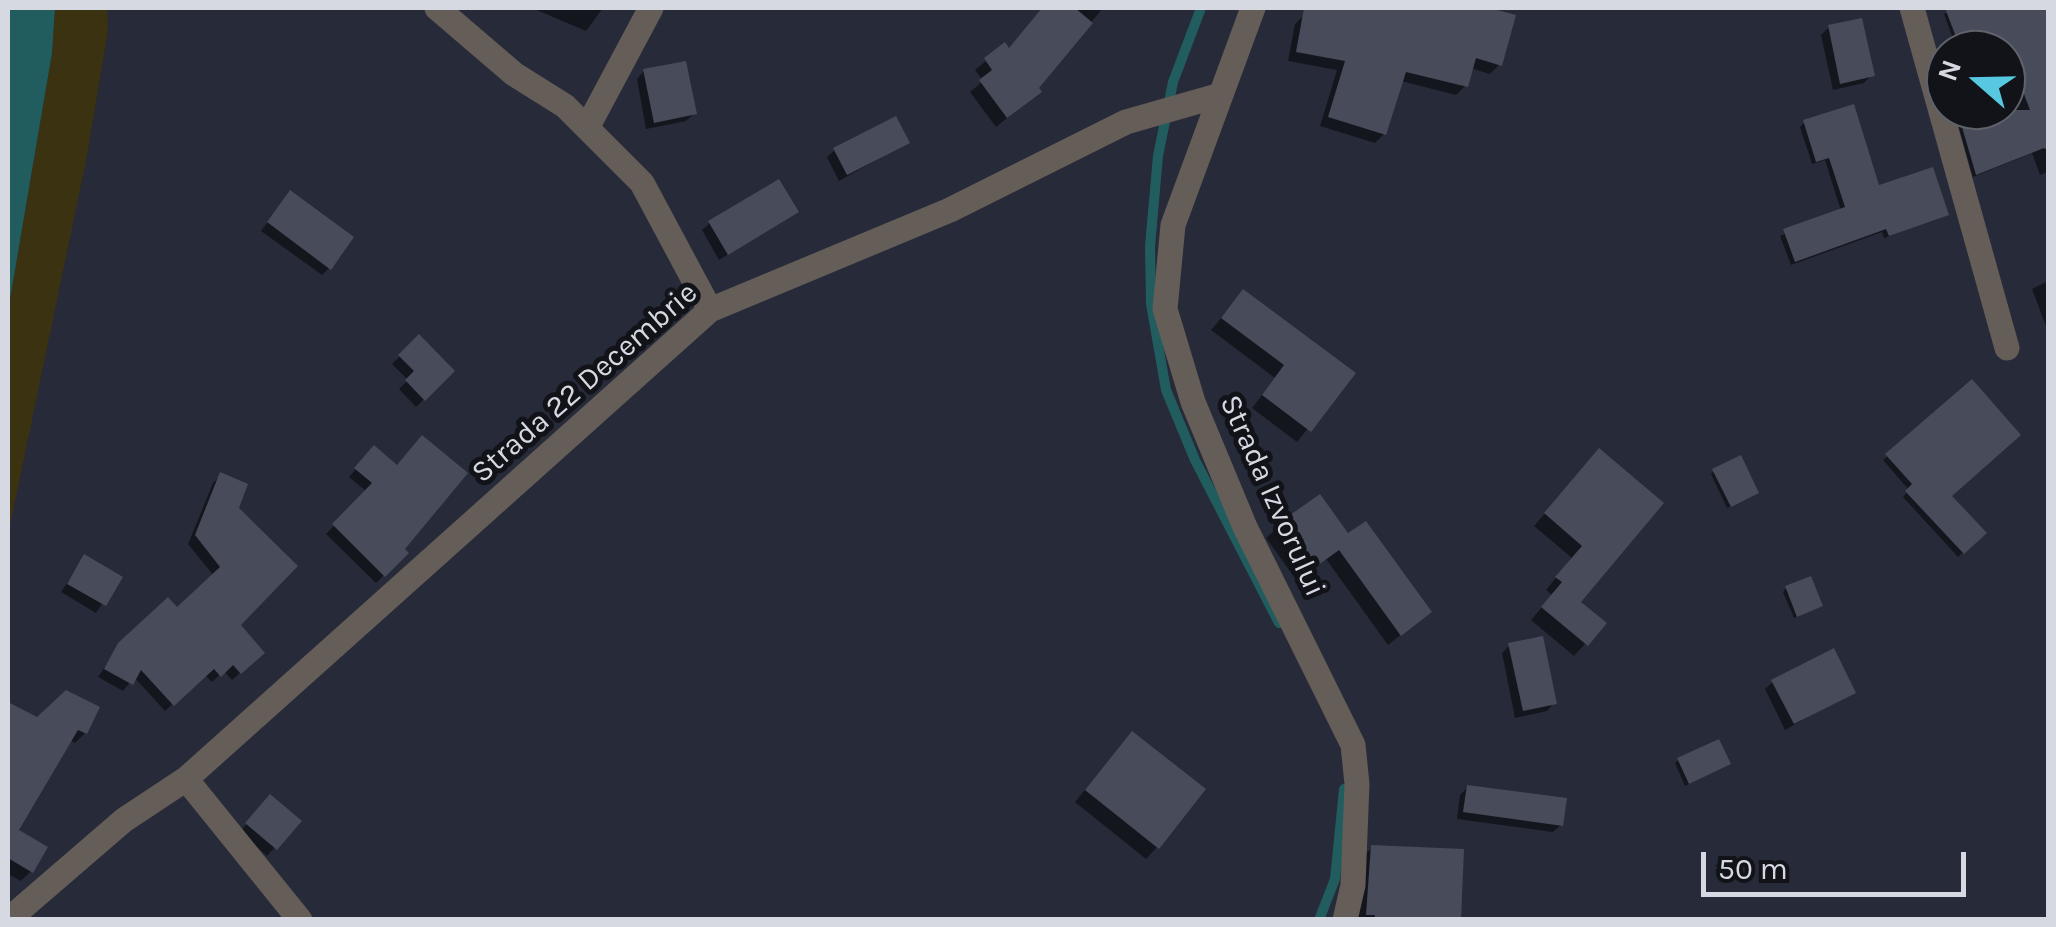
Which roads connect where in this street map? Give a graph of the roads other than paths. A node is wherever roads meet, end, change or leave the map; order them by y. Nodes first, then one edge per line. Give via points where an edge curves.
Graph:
1 (437, 8) edge
2 (651, 8) edge
3 (1253, 8) edge
4 (1912, 8) edge
5 (1217, 96) junction
6 (588, 126) junction
7 (710, 310) junction
8 (2007, 348) dead end
9 (186, 778) junction
10 (8, 920) edge
11 (300, 920) edge
12 (1345, 920) edge

1 - 6 street
2 - 6 street
3 - 5 street
4 - 8 street
5 - 7 street, Strada 22 Decembrie via 1126,122 950,210
5 - 12 street, Strada Izvorului via 1173,225 1165,308 1193,402 1245,527 1353,746 1353,885
6 - 7 street via 642,183
7 - 9 street, Strada 22 Decembrie
9 - 10 street, Strada 22 Decembrie via 124,820
9 - 11 street

